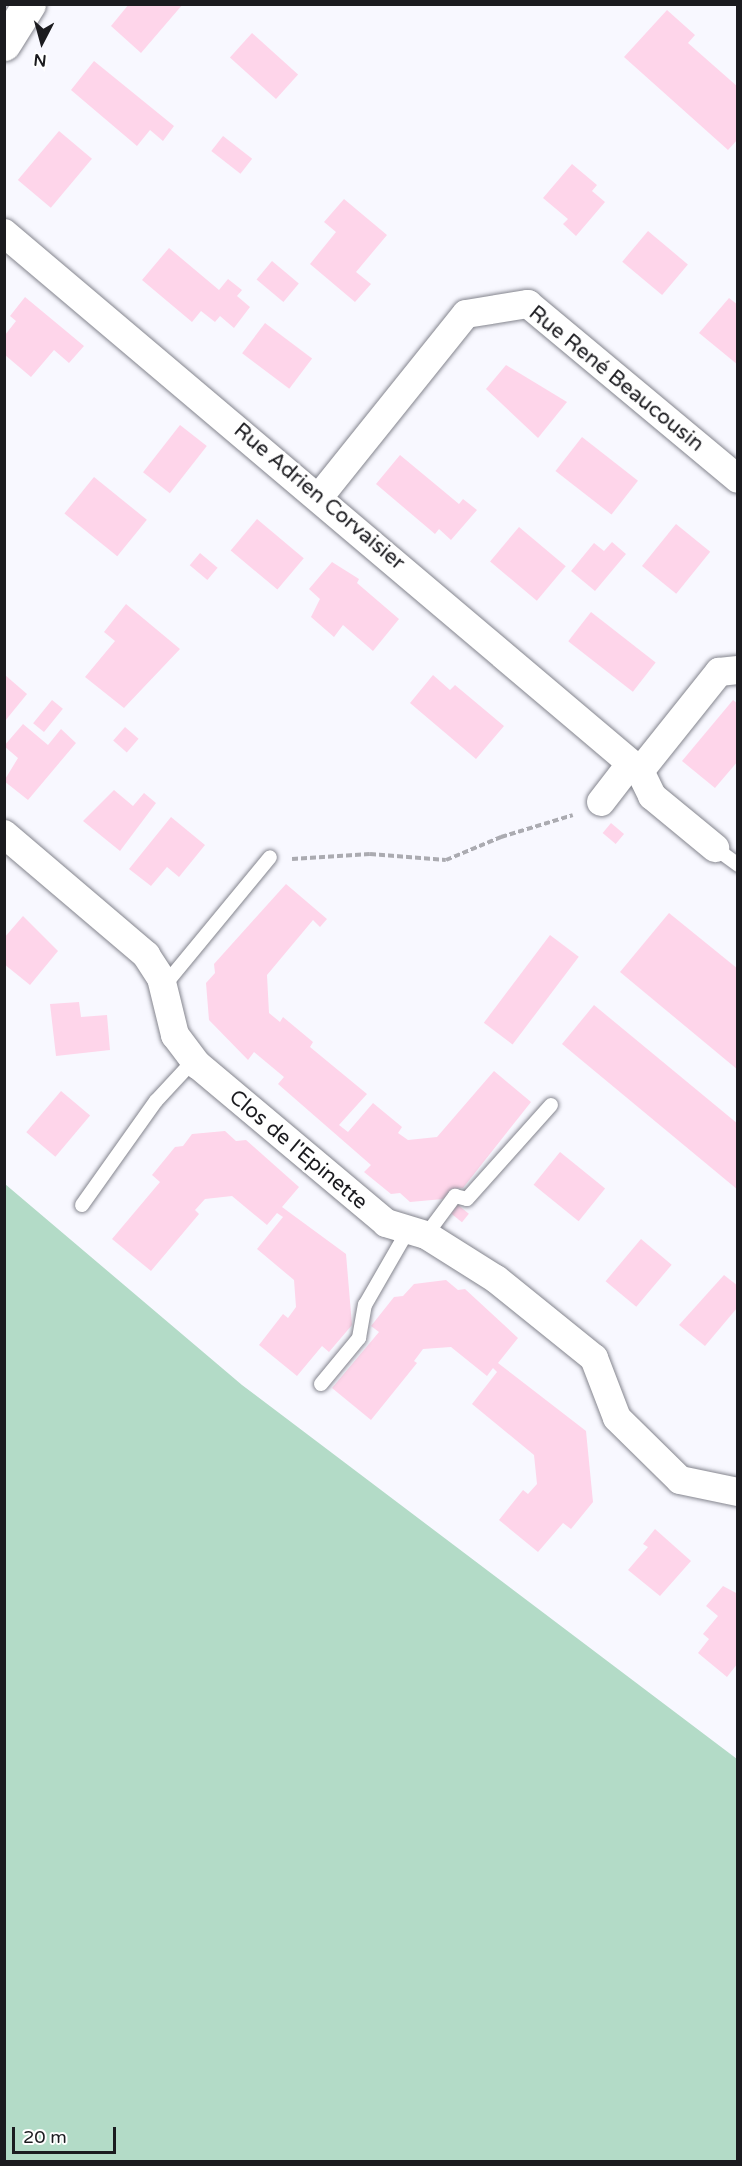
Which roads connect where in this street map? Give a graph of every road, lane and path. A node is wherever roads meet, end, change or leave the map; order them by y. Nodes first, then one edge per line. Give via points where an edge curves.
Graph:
1 (28, 4) edge
2 (4, 44) edge
3 (4, 233) edge
4 (738, 479) edge
5 (320, 496) junction
6 (738, 670) edge
7 (635, 767) junction
8 (601, 802) joint
9 (4, 834) edge
10 (715, 848) joint
11 (270, 857) joint
12 (738, 865) edge
13 (163, 987) junction
14 (194, 1060) junction
15 (551, 1105) dead end
16 (82, 1205) dead end
17 (417, 1233) junction
18 (321, 1384) dead end
19 (738, 1492) edge

1 - 2 street
3 - 5 street, Rue Adrien Corvaisier via 48,274
4 - 5 street, Rue René Beaucousin via 528,304 466,314
5 - 7 street, Rue Adrien Corvaisier
6 - 7 street via 719,672
7 - 8 street
7 - 10 street, Rue Adrien Corvaisier via 652,796
8 - 11 path via 446,860 370,854 300,860
9 - 13 street, Clos de l'Epinette via 146,955
10 - 12 lane
11 - 13 lane
13 - 14 street, Clos de l'Epinette via 175,1035
14 - 16 lane via 156,1101
14 - 17 street, Clos de l'Epinette via 377,1216
15 - 17 lane via 467,1199 455,1196
17 - 18 lane via 365,1305 359,1338
17 - 19 street, Clos de l'Epinette via 496,1279 594,1358 617,1418 680,1480

